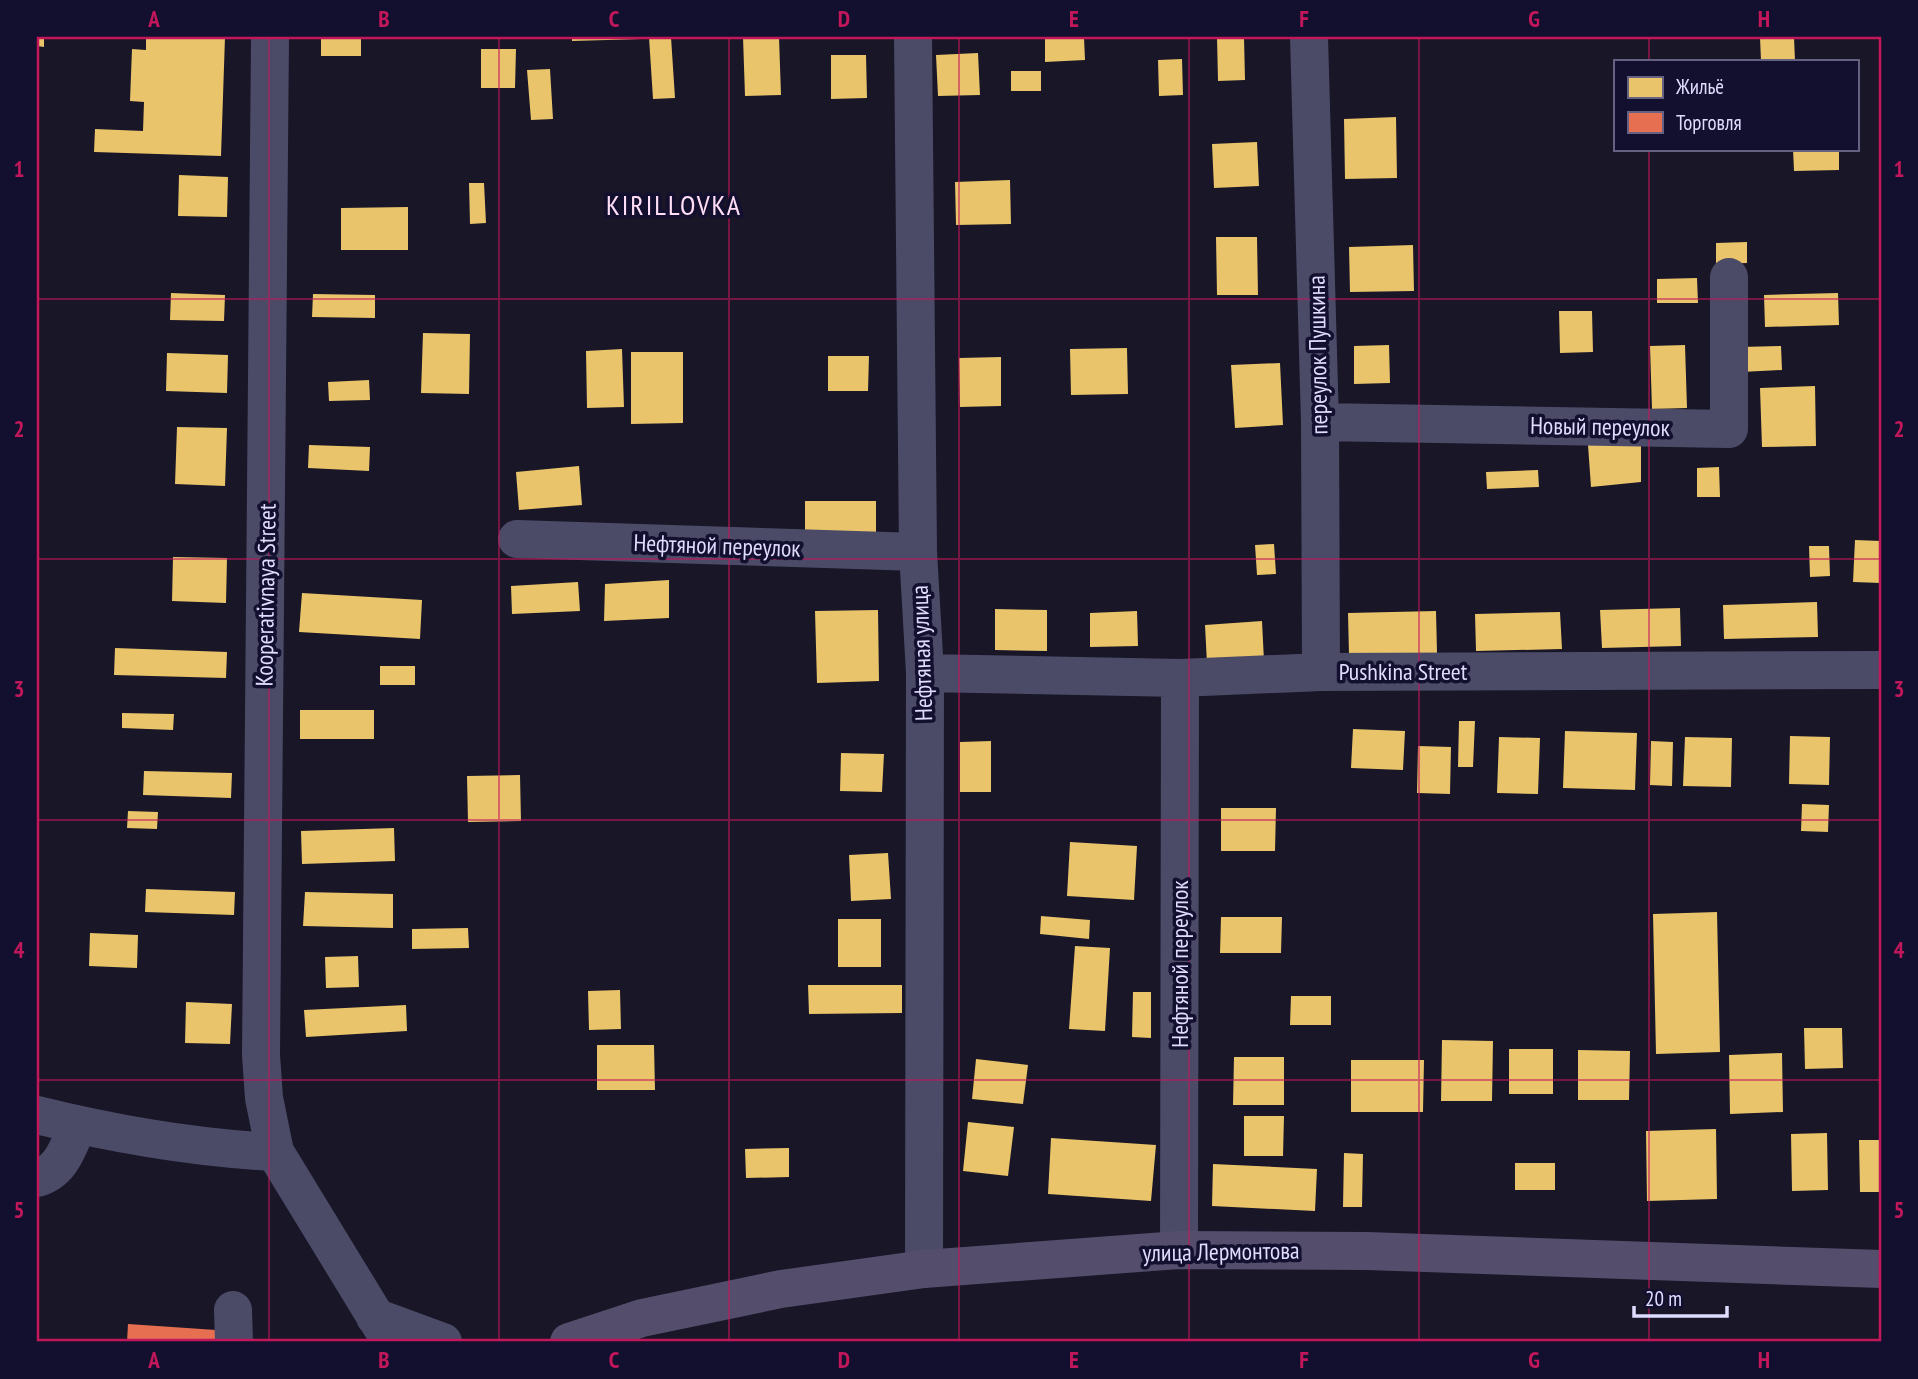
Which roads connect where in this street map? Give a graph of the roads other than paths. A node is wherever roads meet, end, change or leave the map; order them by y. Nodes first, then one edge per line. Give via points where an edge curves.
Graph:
1 (270, 37) edge
2 (913, 37) edge
3 (1309, 37) edge
4 (1729, 277) dead end
5 (1320, 422) junction
6 (517, 539) dead end
7 (918, 552) junction
8 (1881, 670) edge
9 (925, 673) junction
10 (1321, 673) junction
11 (1180, 678) junction
12 (37, 1115) edge
13 (78, 1125) junction
14 (275, 1152) junction
15 (37, 1178) edge
16 (1180, 1250) junction
17 (924, 1269) junction
18 (1881, 1269) edge
19 (374, 1334) edge
20 (443, 1342) edge
21 (569, 1342) edge

1 - 14 street, Kooperativnaya Street via 261,1055
2 - 7 street, Нефтяная улица
3 - 5 street, переулок Пушкина
4 - 5 street, Новый переулок via 1729,429
5 - 10 street, переулок Пушкина
6 - 7 street, Нефтяной переулок
7 - 9 street, Нефтяная улица
8 - 10 street, Pushkina Street
9 - 11 street, Pushkina Street
9 - 17 street, Нефтяная улица
10 - 11 street, Pushkina Street
11 - 16 street, Нефтяной переулок
12 - 13 street
13 - 14 street via 227,1149
13 - 15 street via 62,1161
14 - 19 street, Kooperativnaya Street via 346,1272
16 - 17 main road, улица Лермонтова
16 - 18 main road, улица Лермонтова via 1367,1251
17 - 21 main road, улица Лермонтова via 781,1289 642,1318
19 - 20 street

